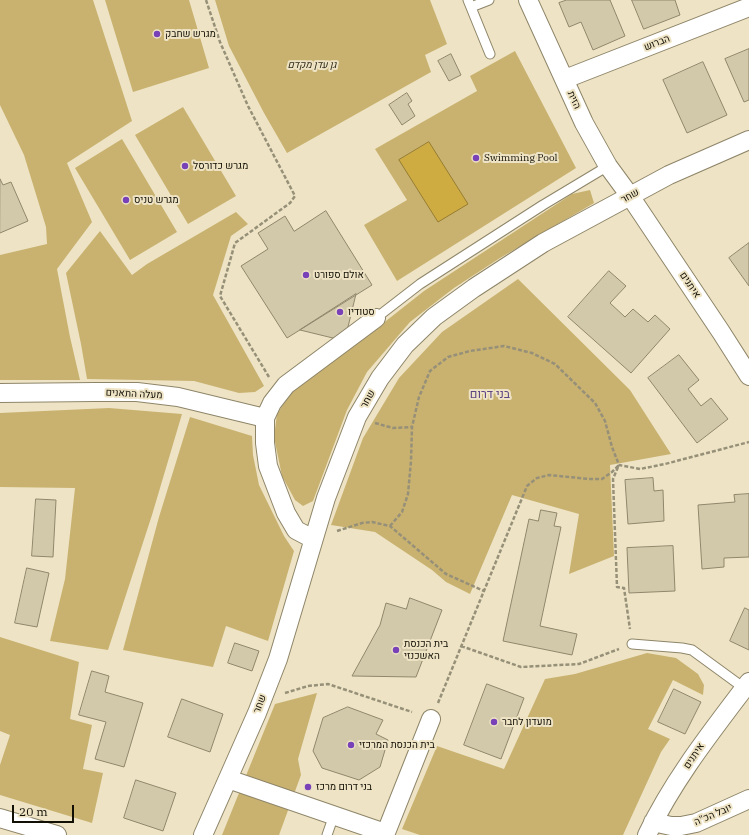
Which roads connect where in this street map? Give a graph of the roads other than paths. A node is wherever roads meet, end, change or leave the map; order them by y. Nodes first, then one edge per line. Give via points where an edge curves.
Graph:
1 (489, 0) edge
2 (528, 0) edge
3 (469, 4) edge
4 (749, 7) edge
5 (490, 54) dead end
6 (565, 79) junction
7 (749, 140) edge
8 (608, 166) junction
9 (630, 196) junction
10 (376, 318) joint
11 (749, 376) edge
12 (0, 393) edge
13 (265, 418) junction
14 (314, 539) junction
15 (632, 644) road end
16 (747, 685) edge
17 (432, 718) road end
18 (228, 779) junction
19 (749, 800) edge
20 (334, 815) junction
21 (0, 818) edge
22 (650, 828) edge
23 (385, 834) edge
24 (56, 835) edge
25 (203, 835) edge
26 (327, 835) edge

1 - 3 lane
2 - 6 street, הזית
3 - 5 lane
4 - 6 street, הברוש
6 - 8 street, הזית via 584,123
7 - 9 street, שחר via 669,175
8 - 9 street, הזית
8 - 10 lane via 433,275
9 - 11 street, איתנים
9 - 14 street, שחר via 544,243 474,288 434,317 405,345 380,378 357,417 326,498
10 - 13 street via 286,385 272,403
12 - 13 street, מעלה התאנים via 137,392 178,397
13 - 14 street via 268,466 286,513 296,530
14 - 18 street, שחר via 278,659
15 - 16 lane via 692,650
16 - 22 street, איתנים via 699,748
17 - 23 street
18 - 20 street
18 - 25 street, שחר
19 - 22 street, יובל הכ"ה via 696,823
20 - 23 street
20 - 26 lane
21 - 24 street

